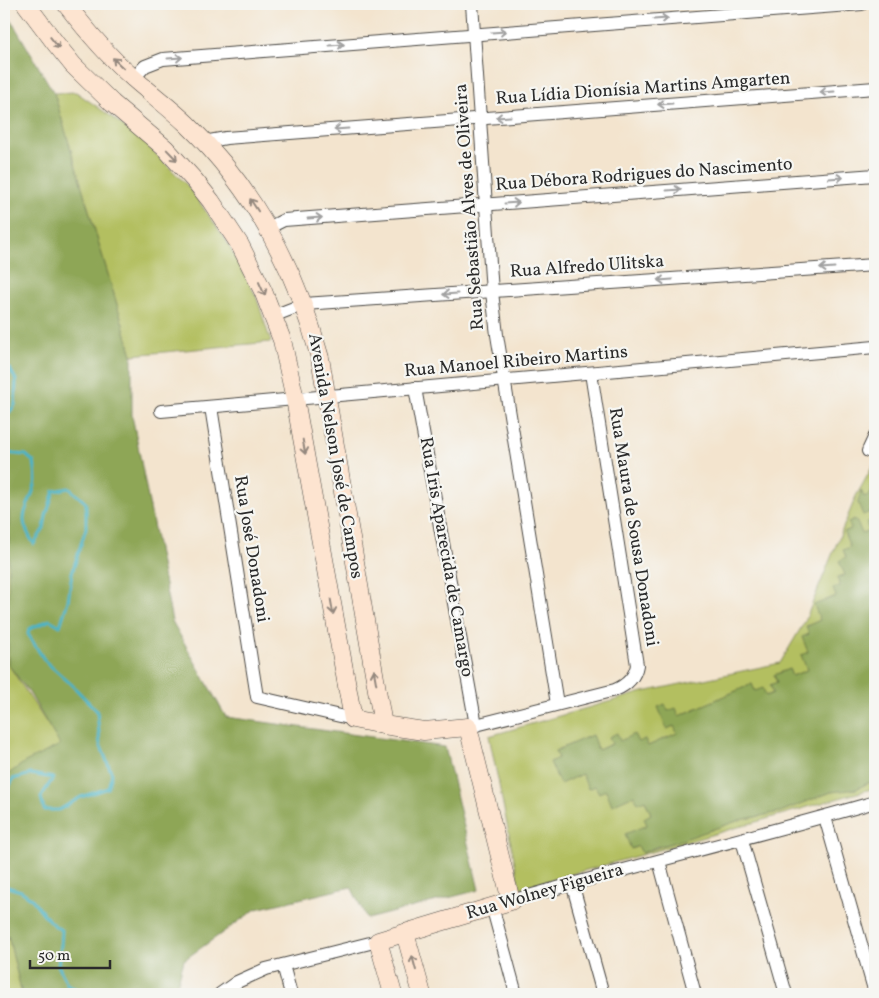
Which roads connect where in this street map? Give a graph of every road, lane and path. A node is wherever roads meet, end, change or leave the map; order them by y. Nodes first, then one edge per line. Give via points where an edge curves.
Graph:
1 (26, 4) edge
2 (66, 4) edge
3 (472, 4) edge
4 (862, 4) edge
5 (474, 34) junction
6 (134, 78) junction
7 (875, 88) edge
8 (480, 119) junction
9 (204, 142) junction
10 (875, 175) edge
11 (486, 205) junction
12 (268, 228) junction
13 (875, 265) edge
14 (492, 292) junction
15 (304, 304) junction
16 (273, 316) junction
17 (875, 347) edge
18 (591, 373) junction
19 (505, 380) junction
20 (415, 388) junction
21 (327, 396) junction
22 (295, 399) junction
23 (211, 407) junction
24 (161, 411) dead end
25 (875, 436) edge
26 (868, 451) dead end
27 (557, 704) junction
28 (352, 719) junction
29 (383, 725) junction
30 (472, 726) junction
31 (875, 802) edge
32 (825, 817) junction
33 (742, 840) junction
34 (659, 861) junction
35 (572, 883) junction
36 (511, 900) junction
37 (492, 906) junction
38 (405, 933) junction
39 (378, 941) junction
40 (283, 965) junction
41 (875, 993) edge
42 (220, 994) edge
43 (291, 994) edge
44 (393, 994) edge
45 (422, 994) edge
46 (516, 994) edge
47 (603, 994) edge
48 (695, 994) edge
49 (786, 994) edge

1 -> 16 street, Avenida Nelson José de Campos via 73,65 165,148 200,187 240,245
6 -> 2 street, Avenida Nelson José de Campos via 98,43
3 - 5 street, Rua Sebastião Alves de Oliveira
5 -> 4 street
6 -> 5 street via 145,66 164,58
5 - 8 street, Rua Sebastião Alves de Oliveira
6 - 9 street, Avenida Nelson José de Campos via 171,108
7 -> 8 street, Rua Lídia Dionísia Martins Amgarten
8 -> 9 street, Rua Lídia Dionísia Martins Amgarten
8 - 11 street, Rua Sebastião Alves de Oliveira
12 -> 9 street, Avenida Nelson José de Campos via 237,182
11 -> 10 street, Rua Débora Rodrigues do Nascimento
12 -> 11 street, Rua Débora Rodrigues do Nascimento via 284,220
11 - 14 street, Rua Sebastião Alves de Oliveira
12 - 15 street, Avenida Nelson José de Campos
13 -> 14 street, Rua Alfredo Ulitska
14 -> 15 street, Rua Alfredo Ulitska
14 - 19 street, Rua Sebastião Alves de Oliveira
15 - 16 street, Rua Alfredo Ulitska
15 - 21 street, Avenida Nelson José de Campos
16 - 22 street, Avenida Nelson José de Campos via 282,340
17 - 18 street, Rua Manoel Ribeiro Martins
18 - 19 street, Rua Manoel Ribeiro Martins
18 - 27 street, Rua Maura de Sousa Donadoni via 637,664 634,675 616,690
19 - 20 street, Rua Manoel Ribeiro Martins
19 - 27 street, Rua Sebastião Alves de Oliveira
20 - 21 street, Rua Manoel Ribeiro Martins
20 - 30 street, Rua Iris Aparecida de Camargo
21 - 22 street, Rua Manoel Ribeiro Martins
29 -> 21 street, Avenida Nelson José de Campos
22 - 23 street, Rua Manoel Ribeiro Martins
22 -> 28 street, Avenida Nelson José de Campos
23 - 24 street, Rua Manoel Ribeiro Martins
23 - 28 street, Rua José Donadoni via 257,697
25 - 26 street
27 - 30 street
28 - 29 street
29 - 30 street via 424,730
30 - 36 street, Rua Iris Aparecida de Camargo
31 - 32 street, Rua Wolney Figueira
32 - 33 street, Rua Wolney Figueira
32 - 41 street
33 - 34 street, Rua Wolney Figueira
33 - 49 street
34 - 35 street, Rua Wolney Figueira
34 - 48 street
35 - 36 street, Rua Wolney Figueira
35 - 47 street
36 - 37 street, Rua Wolney Figueira
37 - 38 street, Rua Wolney Figueira
37 - 46 street
38 - 39 street, Rua Wolney Figueira
45 -> 38 street
39 - 40 street, Rua Wolney Figueira
39 - 44 street
40 - 42 street, Rua Wolney Figueira via 253,973
40 - 43 street

